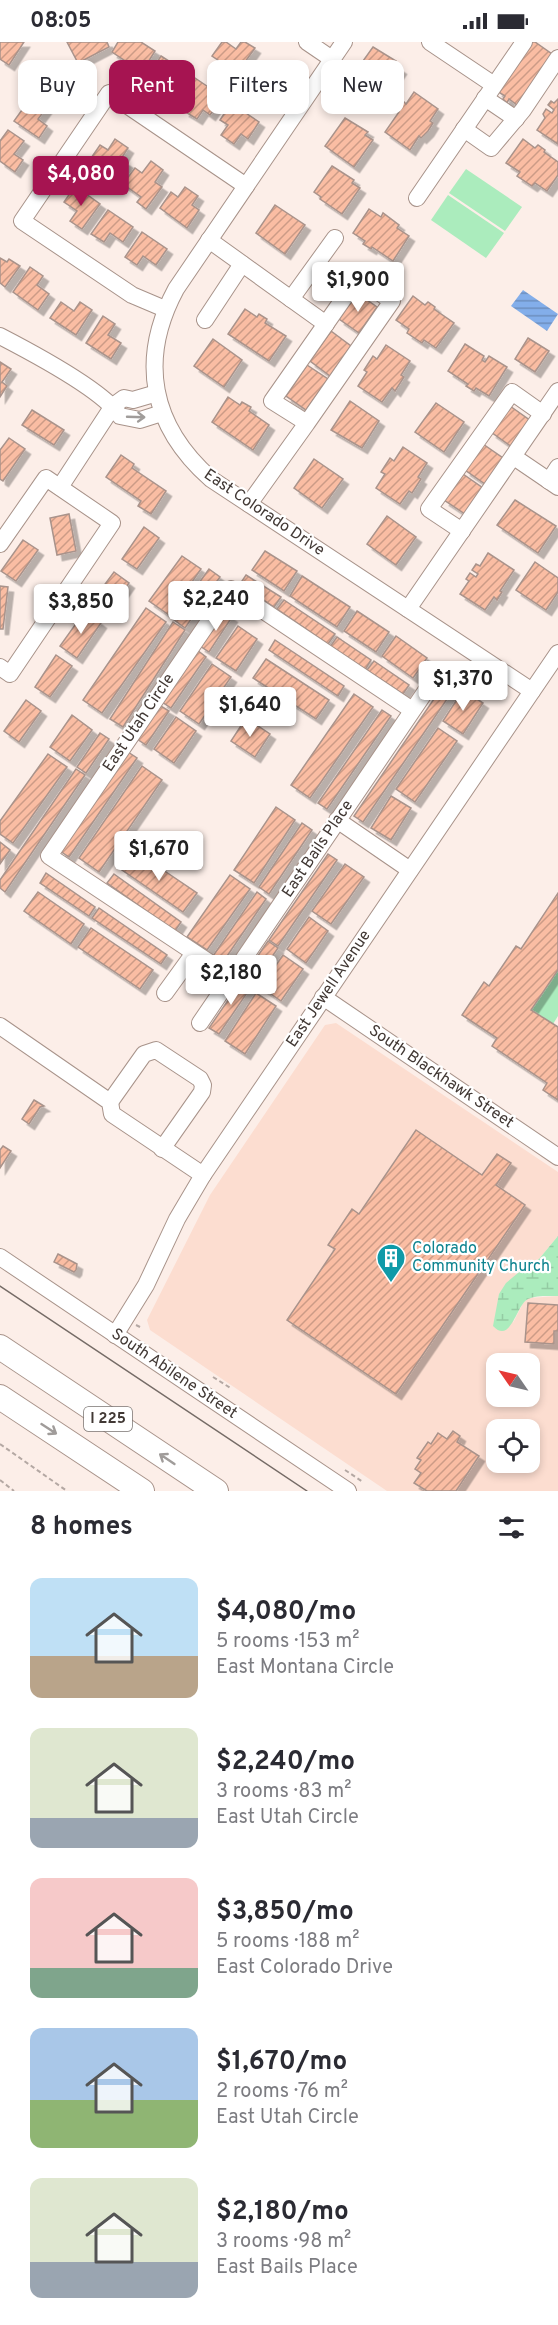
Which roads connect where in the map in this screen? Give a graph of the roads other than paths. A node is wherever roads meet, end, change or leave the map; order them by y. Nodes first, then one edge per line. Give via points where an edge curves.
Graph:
1 (307, 42) edge
2 (344, 42) edge
3 (430, 42) edge
4 (524, 42) edge
5 (558, 58) edge
6 (332, 59) junction
7 (490, 92) junction
8 (516, 119) junction
9 (464, 129) junction
10 (246, 186) junction
11 (417, 198) dead end
12 (335, 238) dead end
13 (209, 240) junction
14 (242, 264) junction
15 (291, 299) junction
16 (165, 309) junction
17 (205, 320) dead end
18 (326, 324) junction
19 (0, 336) edge
20 (558, 391) edge
21 (157, 393) junction
22 (113, 406) junction
23 (162, 413) junction
24 (543, 414) junction
25 (307, 423) junction
26 (514, 457) junction
27 (555, 478) edge
28 (60, 488) junction
29 (249, 504) junction
30 (462, 531) junction
31 (0, 544) edge
32 (408, 609) junction
33 (558, 653) edge
34 (0, 667) edge
35 (436, 676) dead end
36 (532, 691) junction
37 (412, 710) junction
38 (337, 820) junction
39 (410, 870) junction
40 (194, 952) junction
41 (231, 977) junction
42 (165, 993) dead end
43 (323, 997) junction
44 (200, 1023) dead end
45 (0, 1026) edge
46 (110, 1102) junction
47 (162, 1149) junction
48 (558, 1157) edge
49 (203, 1174) junction
50 (0, 1257) edge
51 (115, 1335) junction
52 (0, 1347) edge
53 (0, 1397) edge
54 (142, 1491) edge
55 (216, 1491) edge
56 (348, 1491) edge

1 - 6 street
2 - 6 street, East Colorado Drive
3 - 7 street
4 - 7 street
5 - 8 street
6 - 10 street, East Colorado Drive
7 - 8 street
7 - 9 street
8 - 9 street via 491,148
9 - 11 street
10 - 13 street, East Colorado Drive
10 - 16 street via 109,93 22,221 132,295
12 - 15 street
13 - 14 street
13 - 16 street, East Colorado Drive
14 - 15 street
14 - 17 street
15 - 18 street
16 - 21 street, East Colorado Drive via 155,349
18 - 25 street via 272,400
18 - 25 street via 358,278 392,301
19 - 22 street
20 - 24 street
21 - 22 street via 133,400 124,398
21 - 23 street, East Colorado Drive
22 -> 23 street via 120,416 140,420
22 - 28 street
23 - 29 street, East Colorado Drive via 172,435 195,464
24 - 26 street
24 - 30 street via 512,392 429,509
25 - 29 street
26 - 27 street
26 - 30 street
28 - 31 street via 46,478
28 - 34 street via 112,523 10,674
29 - 32 street, East Colorado Drive
30 - 32 street
32 - 36 street, East Colorado Drive
33 - 36 street, East Jewell Avenue
35 - 37 street, East Bails Place
36 - 39 street, East Jewell Avenue
37 - 38 street, East Bails Place
37 - 40 street, East Utah Circle via 231,589 49,856
38 - 39 street
38 - 41 street, East Bails Place
39 - 43 street, East Jewell Avenue
40 - 41 street, East Utah Circle
40 - 42 street
41 - 44 street, East Bails Place
43 - 48 street, South Blackhawk Street
43 - 49 street, East Jewell Avenue
45 - 46 street
46 - 47 street via 112,1114
46 - 47 street via 148,1051 156,1050 200,1078 202,1092
47 - 49 street
49 - 51 street, East Jewell Avenue via 146,1285
50 - 51 street, South Abilene Street
51 - 56 street, South Abilene Street
55 -> 52 highway, I 225
53 -> 54 highway, I 225

